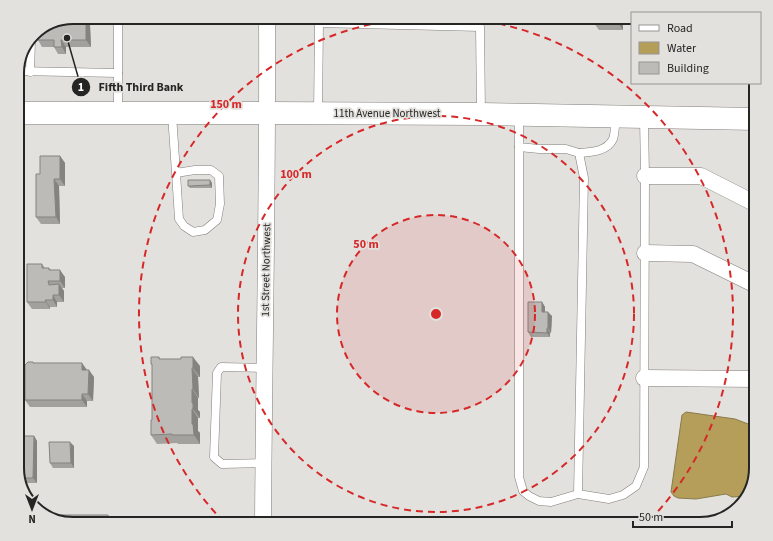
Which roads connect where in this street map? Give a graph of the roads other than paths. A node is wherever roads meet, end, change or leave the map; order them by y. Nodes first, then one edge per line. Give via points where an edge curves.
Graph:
1 (118, 24) edge
2 (267, 24) edge
3 (319, 24) edge
4 (411, 24) edge
5 (31, 48) edge
6 (24, 72) edge
7 (30, 72) junction
8 (118, 73) junction
9 (118, 113) junction
10 (172, 113) junction
11 (268, 113) junction
12 (318, 113) junction
13 (24, 114) edge
14 (481, 114) junction
15 (519, 114) junction
16 (616, 116) junction
17 (644, 117) junction
18 (749, 119) edge
19 (519, 147) junction
20 (579, 153) junction
21 (176, 173) junction
22 (645, 176) junction
23 (749, 200) edge
24 (645, 253) junction
25 (749, 282) edge
26 (264, 368) junction
27 (644, 378) junction
28 (749, 379) edge
29 (264, 463) junction
30 (578, 494) junction
31 (263, 517) edge

1 - 8 lane
2 - 11 street, 1st Street Northwest
3 - 12 lane
4 - 14 lane via 480,27
5 - 7 lane
6 - 7 lane
7 - 8 lane
8 - 9 lane
9 - 10 street, 11th Avenue Northwest
9 - 13 street, 11th Avenue Northwest
10 - 11 street, 11th Avenue Northwest
10 - 21 lane
11 - 12 street, 11th Avenue Northwest
11 - 26 street, 1st Street Northwest
12 - 14 street, 11th Avenue Northwest
14 - 15 street, 11th Avenue Northwest
15 - 16 street, 11th Avenue Northwest
15 - 19 lane
16 - 17 street, 11th Avenue Northwest
16 - 20 lane via 613,140 606,148
17 - 18 street, 11th Avenue Northwest
17 - 22 lane
19 - 20 lane via 566,149
19 - 30 lane via 519,476 523,491 539,501 551,502
20 - 30 lane via 584,178
21 - 21 lane via 179,219 184,226 194,232 205,230 217,220 220,204 219,176 211,170
22 - 23 street via 701,176
22 - 24 lane
24 - 25 street via 693,254
24 - 27 lane
26 - 29 street, 1st Street Northwest
26 - 29 lane via 221,367 217,373 214,457 222,464
27 - 28 street
27 - 30 lane via 644,467 636,486 623,495 609,499
29 - 31 street, 1st Street Northwest

